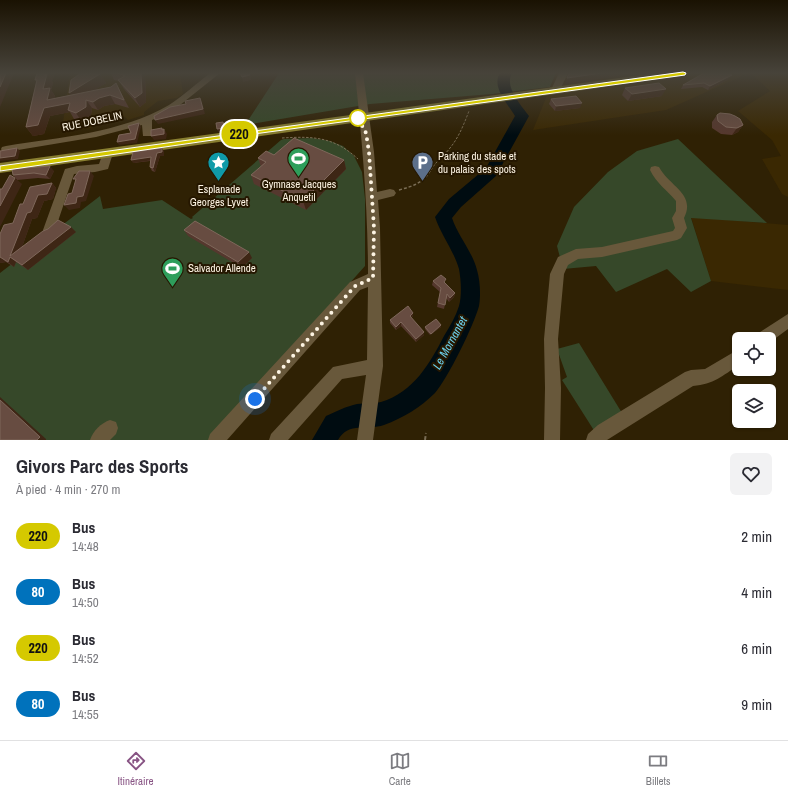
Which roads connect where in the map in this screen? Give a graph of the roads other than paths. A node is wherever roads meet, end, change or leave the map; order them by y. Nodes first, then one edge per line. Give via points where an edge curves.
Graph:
1 (190, 94) edge
2 (361, 94) edge
3 (542, 94) edge
4 (364, 117) junction
5 (147, 119) junction
6 (147, 134) dead end
7 (6, 149) edge
8 (108, 153) junction
9 (0, 168) edge
10 (655, 170) dead end
11 (390, 193) road end
12 (372, 197) junction
13 (48, 230) edge
14 (373, 278) junction
15 (788, 321) edge
16 (772, 332) edge
17 (732, 361) edge
18 (375, 366) junction
19 (366, 434) edge
20 (216, 440) edge
21 (277, 440) edge
22 (552, 440) edge
23 (594, 440) edge

1 - 5 street, RUE DOBELIN via 172,107
2 - 4 street
3 - 4 main road
4 - 8 main road
4 - 12 street
5 - 6 street
5 - 7 street, RUE DOBELIN via 96,134
8 - 9 main road
8 - 13 street via 104,166 95,170 74,169 69,172
10 - 22 street via 662,182 680,198 682,212 678,218 681,228 677,235 602,252 576,254 563,261 557,274 551,339
11 - 12 street
12 - 14 street
14 - 18 street
14 - 20 street via 355,286
15 - 16 street
17 - 23 street via 707,378 691,378 685,381 604,431
18 - 19 street
18 - 21 street via 338,372

